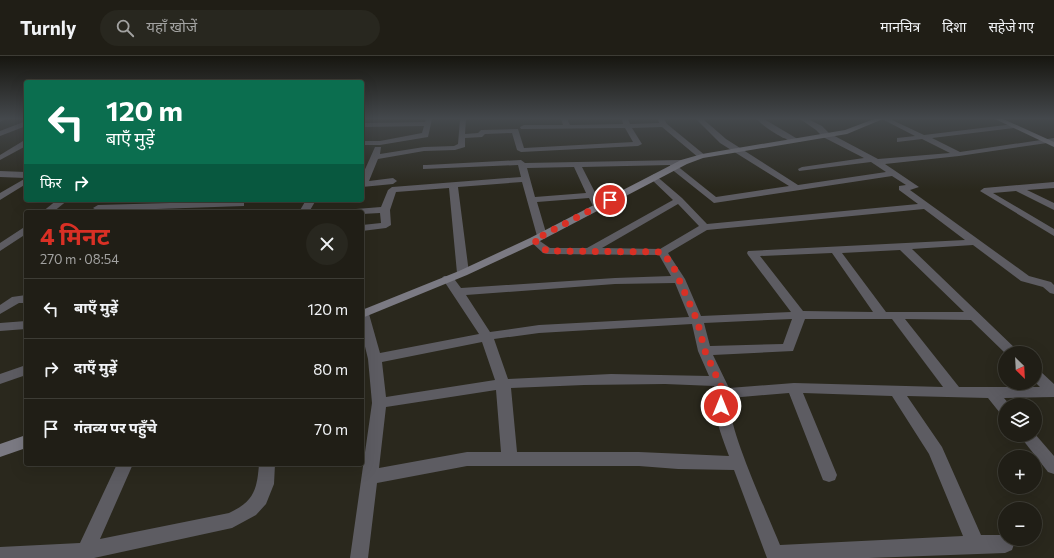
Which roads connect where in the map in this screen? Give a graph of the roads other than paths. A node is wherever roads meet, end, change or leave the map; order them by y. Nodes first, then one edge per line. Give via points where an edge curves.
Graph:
1 (383, 142) edge
2 (462, 142) edge
3 (519, 142) edge
4 (637, 142) edge
5 (686, 142) edge
6 (726, 142) edge
7 (789, 142) edge
8 (840, 142) edge
9 (935, 142) edge
10 (1029, 142) edge
11 (364, 143) edge
12 (380, 143) junction
13 (24, 144) edge
14 (641, 149) junction
15 (15, 150) junction
16 (24, 150) edge
17 (521, 150) junction
18 (741, 151) junction
19 (960, 154) junction
20 (702, 156) junction
21 (375, 157) junction
22 (0, 158) edge
23 (874, 161) junction
24 (684, 162) junction
25 (652, 163) junction
26 (522, 164) junction
27 (577, 165) junction
28 (673, 166) junction
29 (426, 167) dead end
30 (802, 169) dead end
31 (894, 173) junction
32 (0, 174) edge
33 (24, 175) edge
34 (654, 177) junction
35 (526, 179) junction
36 (24, 181) edge
37 (393, 181) dead end
38 (364, 182) edge
39 (364, 184) edge
40 (1054, 185) edge
41 (453, 186) junction
42 (796, 187) junction
43 (1017, 188) junction
44 (592, 195) junction
45 (0, 197) edge
46 (532, 200) junction
47 (679, 200) junction
48 (60, 202) edge
49 (105, 202) edge
50 (241, 205) edge
51 (597, 206) junction
52 (926, 206) junction
53 (1054, 207) edge
54 (50, 210) edge
55 (95, 210) edge
56 (385, 210) junction
57 (364, 211) edge
58 (705, 227) junction
59 (364, 228) edge
60 (24, 230) edge
61 (1054, 233) edge
62 (538, 238) junction
63 (5, 241) edge
64 (974, 242) junction
65 (902, 247) junction
66 (0, 248) edge
67 (834, 250) junction
68 (588, 252) junction
69 (662, 252) junction
70 (463, 273) junction
71 (448, 278) junction
72 (679, 279) junction
73 (1054, 291) edge
74 (458, 292) junction
75 (24, 299) edge
76 (0, 310) edge
77 (364, 313) edge
78 (800, 316) junction
79 (882, 316) junction
80 (895, 316) junction
81 (974, 316) junction
82 (697, 320) junction
83 (364, 321) edge
84 (24, 325) edge
85 (0, 327) edge
86 (487, 337) junction
87 (1006, 346) edge
88 (705, 351) junction
89 (375, 359) junction
90 (24, 371) edge
91 (0, 379) edge
92 (1042, 381) edge
93 (503, 384) junction
94 (722, 387) junction
95 (794, 388) junction
96 (896, 391) junction
97 (955, 392) junction
98 (1054, 392) edge
99 (992, 393) junction
100 (998, 400) edge
101 (379, 403) junction
102 (24, 442) edge
103 (1033, 442) edge
104 (0, 451) edge
105 (510, 459) junction
106 (739, 463) junction
107 (124, 466) edge
108 (267, 466) edge
109 (1054, 467) edge
110 (829, 475) dead end
111 (370, 477) junction
112 (976, 544) junction
113 (998, 544) edge
114 (84, 554) edge
115 (0, 556) edge
116 (775, 556) edge
117 (359, 558) edge

1 - 12 street
2 - 21 street via 462,145 455,148 424,149
3 - 17 street
4 - 14 street
5 - 20 street
6 - 18 street
7 - 18 street
8 - 23 street
9 - 19 street
10 - 19 street
11 - 12 street
12 - 21 street
13 - 15 street
14 - 17 street
14 - 25 street
15 - 16 street
15 - 22 street
17 - 26 street
18 - 20 street
18 - 42 street
19 - 23 street
20 - 24 street
21 - 38 street
23 - 30 street
23 - 31 street
24 - 25 street
24 - 28 street
25 - 27 street
26 - 27 street
26 - 29 street
26 - 35 street
27 - 44 street
28 - 34 street
28 - 42 street via 714,200
31 - 42 street
31 - 52 street via 916,187 902,188
32 - 33 street
34 - 47 street
34 - 51 street
35 - 41 street
35 - 46 street
36 - 45 street
37 - 39 street
40 - 43 street
41 - 56 street via 392,190
41 - 70 street
43 - 53 street
43 - 61 street via 984,191
44 - 46 street
44 - 51 street
46 - 62 street
47 - 58 street
47 - 68 street
48 - 54 street
49 - 55 street
50 - 55 street
51 - 62 street
52 - 58 street
52 - 64 street
56 - 57 street
56 - 59 street via 386,226
58 - 69 street
60 - 63 street
62 - 68 street via 547,251
62 - 70 street
63 - 66 street
64 - 65 street
64 - 73 street via 1025,280 1047,284
65 - 67 street
65 - 81 street
67 - 78 street via 752,253
67 - 79 street
68 - 69 street
69 - 72 street
70 - 71 street
71 - 74 street
71 - 77 street
72 - 74 street via 615,280
72 - 82 street
74 - 86 street
75 - 76 street via 16,300
78 - 79 street
78 - 82 street
78 - 88 street via 788,348
79 - 80 street
80 - 81 street
80 - 97 street
81 - 87 street
82 - 86 street via 539,329
82 - 88 street
83 - 89 street
84 - 85 street
86 - 89 street
86 - 93 street
88 - 94 street
89 - 101 street
90 - 91 street
92 - 98 street
93 - 94 street via 629,378
93 - 101 street
93 - 105 street
94 - 95 street
94 - 106 street via 721,406
95 - 96 street
95 - 110 street
96 - 97 street
96 - 112 street via 936,451
97 - 99 street
98 - 99 street
99 - 100 street
101 - 111 street
102 - 104 street
103 - 109 street
105 - 106 street via 639,459
105 - 111 street via 467,459
106 - 116 street
107 - 114 street
108 - 114 street via 266,485 259,500 248,513 232,520
111 - 117 street
112 - 113 street
112 - 116 street
114 - 115 street

